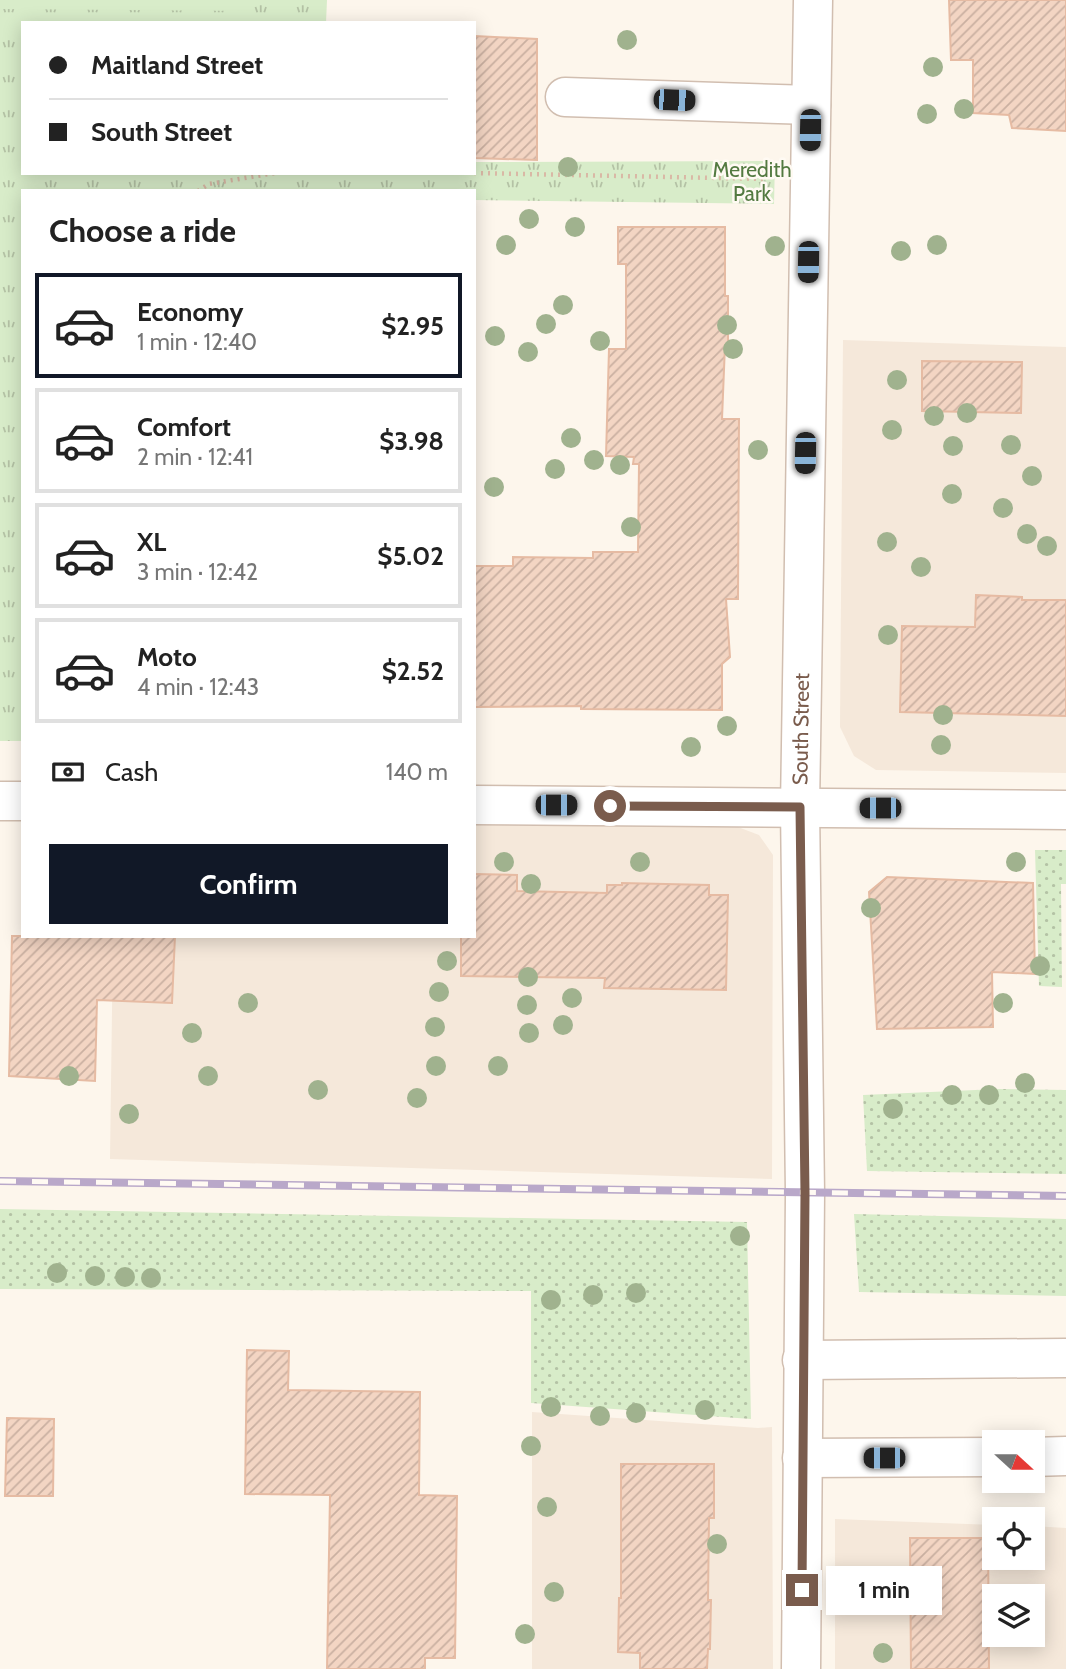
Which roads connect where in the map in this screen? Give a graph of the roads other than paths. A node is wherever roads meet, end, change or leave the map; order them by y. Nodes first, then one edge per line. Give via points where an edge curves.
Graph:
1 (813, 0) edge
2 (565, 97) dead end
3 (811, 105) junction
4 (0, 801) edge
5 (21, 801) edge
6 (476, 805) edge
7 (800, 807) junction
8 (1066, 810) edge
9 (1066, 1359) edge
10 (802, 1360) junction
11 (982, 1457) edge
12 (1045, 1457) edge
13 (1066, 1457) edge
14 (802, 1458) junction
15 (801, 1669) edge

1 - 3 street, South Street
2 - 3 street
3 - 7 street, South Street
4 - 5 street
6 - 7 street
7 - 8 street
7 - 10 street, South Street via 805,1193
9 - 10 street
10 - 14 street, South Street
11 - 14 street
12 - 13 street
14 - 15 street, South Street

